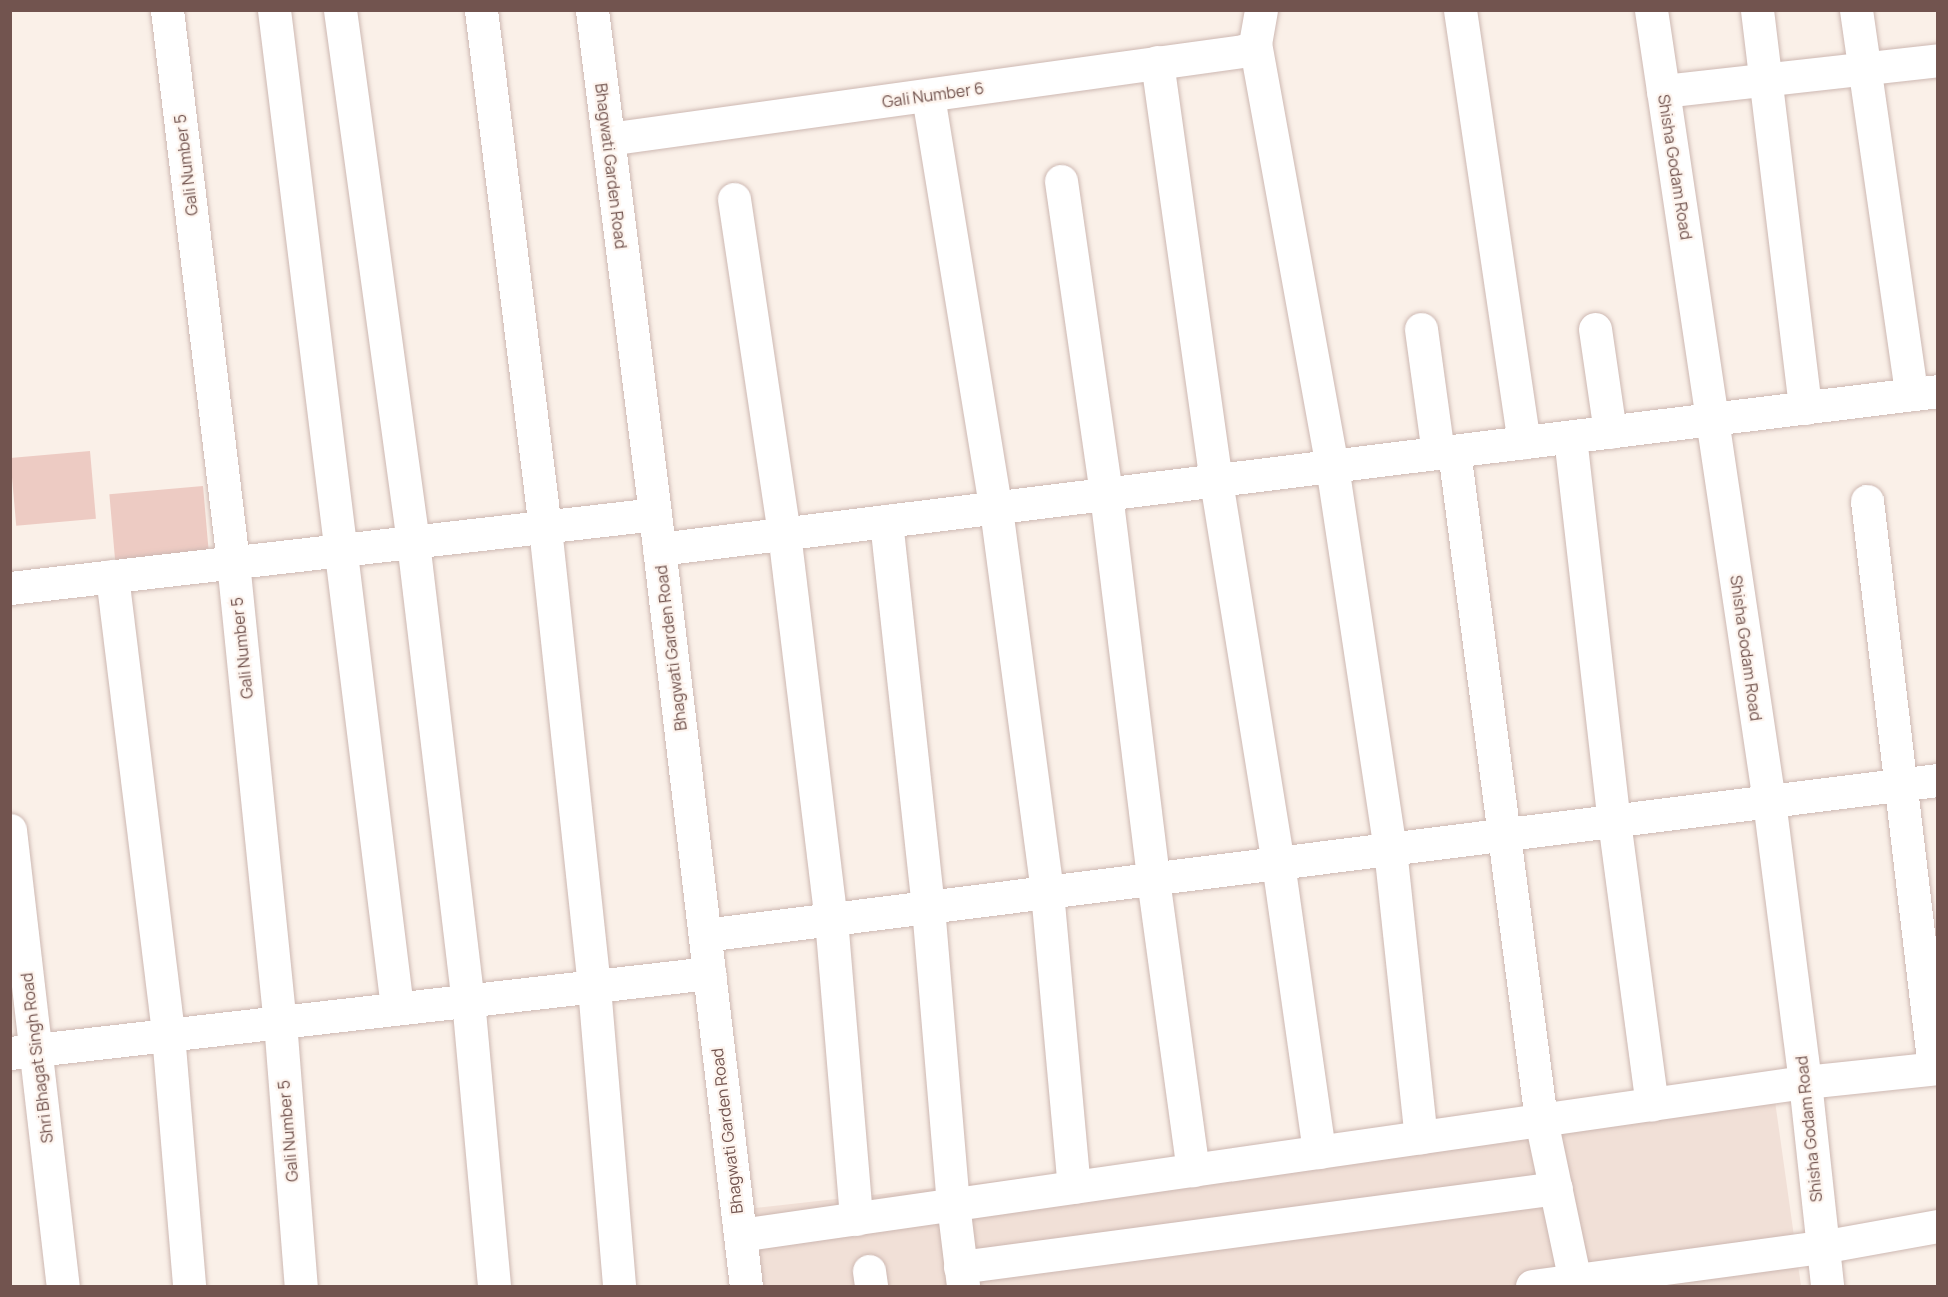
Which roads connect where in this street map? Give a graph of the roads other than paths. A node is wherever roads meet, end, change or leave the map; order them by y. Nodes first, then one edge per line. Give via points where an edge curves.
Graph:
1 (167, 10) edge
2 (273, 10) edge
3 (340, 10) edge
4 (481, 10) edge
5 (592, 10) edge
6 (1261, 10) edge
7 (1460, 10) edge
8 (1651, 10) edge
9 (1757, 10) edge
10 (1856, 10) edge
11 (1255, 43) junction
12 (1938, 60) edge
13 (1157, 62) junction
14 (1866, 68) junction
15 (1767, 79) junction
16 (1663, 91) junction
17 (928, 96) junction
18 (608, 139) junction
19 (1061, 181) dead end
20 (734, 199) dead end
21 (1421, 329) dead end
22 (1595, 329) dead end
23 (1924, 393) edge
24 (1805, 408) junction
25 (1713, 419) junction
26 (1610, 432) junction
27 (1570, 437) junction
28 (1524, 442) junction
29 (1446, 452) junction
30 (1332, 466) junction
31 (1215, 481) junction
32 (1106, 494) junction
33 (1867, 501) dead end
34 (996, 509) junction
35 (655, 514) junction
36 (886, 521) junction
37 (545, 528) junction
38 (783, 533) junction
39 (413, 542) junction
40 (659, 549) junction
41 (341, 550) junction
42 (233, 562) junction
43 (112, 576) junction
44 (10, 588) edge
45 (1938, 780) edge
46 (1901, 785) junction
47 (1769, 801) junction
48 (1614, 821) junction
49 (10, 830) edge
50 (1503, 834) junction
51 (1390, 849) junction
52 (1278, 863) junction
53 (1153, 879) junction
54 (1047, 892) junction
55 (928, 907) junction
56 (831, 919) junction
57 (705, 935) junction
58 (709, 973) junction
59 (594, 987) junction
60 (468, 1000) junction
61 (397, 1008) junction
62 (280, 1022) junction
63 (168, 1034) junction
64 (23, 1052) edge
65 (1936, 1068) edge
66 (1805, 1082) junction
67 (1652, 1104) junction
68 (1541, 1120) junction
69 (1420, 1137) junction
70 (1319, 1152) junction
71 (1193, 1170) junction
72 (1074, 1187) junction
73 (1556, 1188) junction
74 (953, 1204) junction
75 (856, 1219) junction
76 (1938, 1226) edge
77 (740, 1236) junction
78 (1821, 1247) junction
79 (962, 1277) edge
80 (1575, 1281) junction
81 (63, 1287) edge
82 (189, 1287) edge
83 (301, 1287) edge
84 (494, 1287) edge
85 (619, 1287) edge
86 (746, 1287) edge
87 (1532, 1287) edge
88 (1827, 1287) edge

1 - 42 street, Gali Number 5
2 - 41 street
3 - 39 street
4 - 37 street
5 - 18 street, Bhagwati Garden Road
6 - 11 street
7 - 28 street
8 - 16 street, Shisha Godam Road
9 - 15 street
10 - 14 street
11 - 13 street, Gali Number 6 via 1243,51
11 - 30 street
12 - 14 street
13 - 17 street, Gali Number 6
13 - 31 street
14 - 15 street
14 - 23 street
15 - 16 street
15 - 24 street
16 - 25 street, Shisha Godam Road
17 - 18 street, Gali Number 6
17 - 34 street
18 - 35 street, Bhagwati Garden Road
19 - 32 street
20 - 38 street
21 - 29 street
22 - 26 street
23 - 24 street
24 - 25 street
25 - 26 street
25 - 47 street, Shisha Godam Road
26 - 27 street
27 - 28 street
27 - 48 street
28 - 29 street
29 - 30 street
29 - 50 street
30 - 31 street
30 - 51 street
31 - 32 street
31 - 52 street
32 - 34 street
32 - 53 street
33 - 46 street
34 - 36 street
34 - 54 street
35 - 37 street
35 - 40 street, Bhagwati Garden Road
36 - 38 street
36 - 55 street
37 - 39 street
37 - 59 street
38 - 40 street
38 - 56 street
39 - 41 street
39 - 60 street
40 - 57 street, Bhagwati Garden Road
41 - 42 street
41 - 61 street
42 - 43 street
42 - 62 street, Gali Number 5
43 - 44 street
43 - 63 street
45 - 46 street
46 - 47 street
46 - 65 street
47 - 48 street
47 - 66 street, Shisha Godam Road
48 - 50 street
48 - 67 street
49 - 64 street, Shri Bhagat Singh Road
50 - 51 street
50 - 68 street
51 - 52 street
51 - 69 street
52 - 53 street
52 - 70 street
53 - 54 street
53 - 71 street
54 - 55 street
54 - 72 street
55 - 56 street
55 - 74 street
56 - 57 street
56 - 75 street
57 - 58 street, Bhagwati Garden Road
58 - 59 street
58 - 77 street, Bhagwati Garden Road
59 - 60 street
59 - 85 street
60 - 61 street
60 - 84 street
61 - 62 street
62 - 63 street
62 - 83 street, Gali Number 5
63 - 64 street
63 - 82 street
64 - 81 street, Shri Bhagat Singh Road
65 - 66 street
66 - 67 street
66 - 78 street, Shisha Godam Road
67 - 68 street
68 - 69 street
68 - 73 street
69 - 70 street
70 - 71 street
71 - 72 street
72 - 74 street
73 - 79 street
73 - 80 street
74 - 75 street
74 - 79 street
75 - 77 street
76 - 78 street
77 - 86 street, Bhagwati Garden Road
78 - 80 street
78 - 88 street, Shisha Godam Road
80 - 87 street

